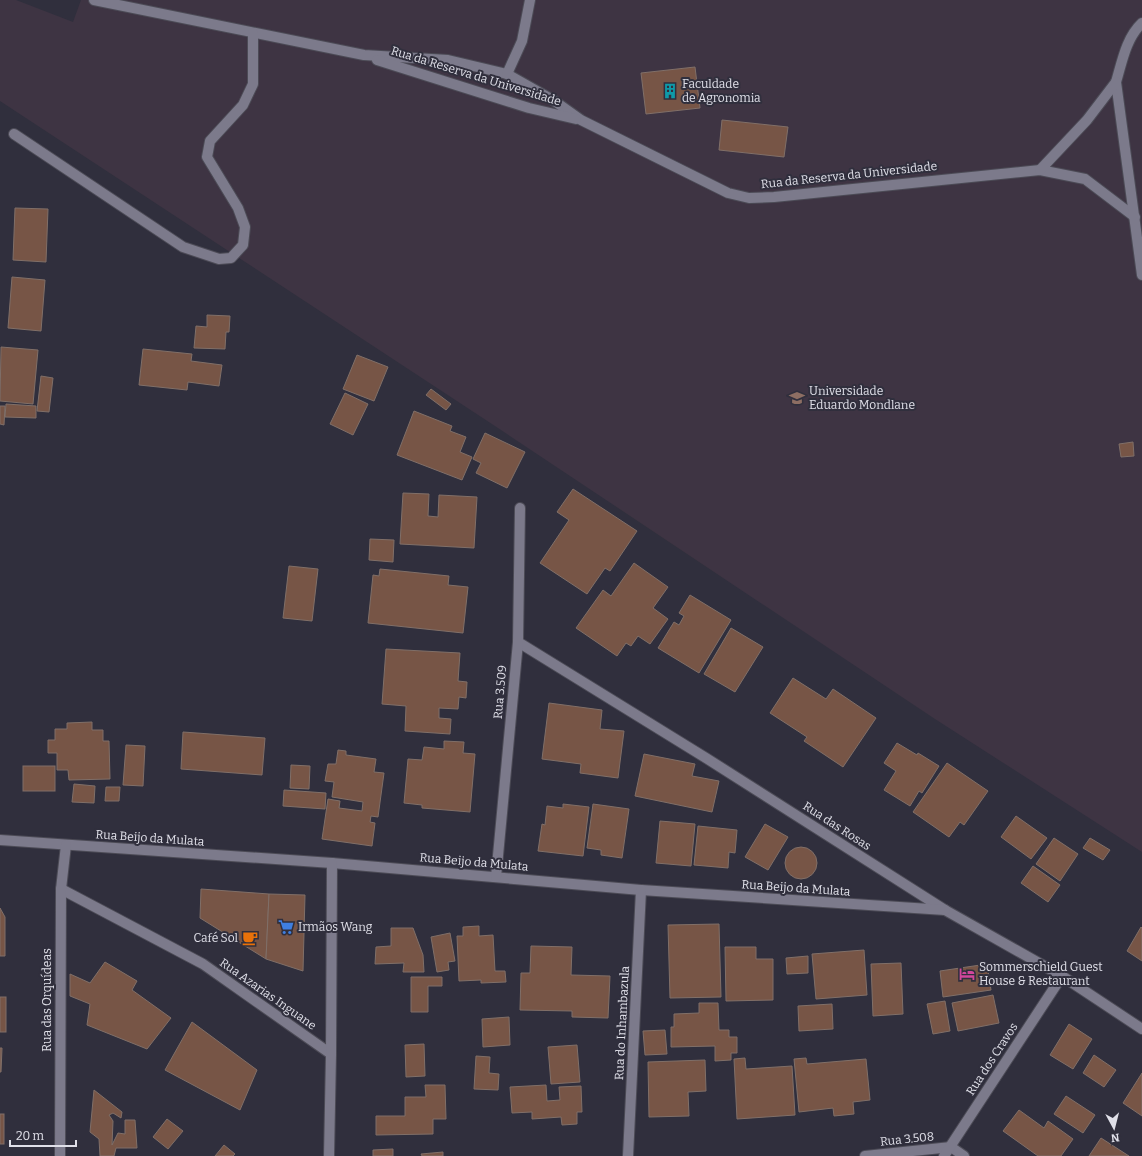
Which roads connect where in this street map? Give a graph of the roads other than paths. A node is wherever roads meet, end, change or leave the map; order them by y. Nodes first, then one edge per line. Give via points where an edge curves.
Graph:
1 (94, 0) edge
2 (530, 0) edge
3 (1142, 23) edge
4 (253, 33) junction
5 (364, 56) junction
6 (508, 74) junction
7 (1116, 82) junction
8 (581, 120) junction
9 (14, 134) dead end
10 (1040, 170) junction
11 (1135, 218) junction
12 (1142, 275) edge
13 (520, 508) dead end
14 (518, 642) junction
15 (0, 840) edge
16 (66, 845) junction
17 (332, 863) junction
18 (496, 877) junction
19 (60, 889) junction
20 (641, 890) junction
21 (945, 910) junction
22 (1062, 976) junction
23 (1142, 1029) edge
24 (331, 1054) junction
25 (951, 1147) junction
26 (60, 1156) edge
27 (329, 1156) edge
28 (628, 1156) edge
29 (865, 1156) edge
30 (944, 1156) edge
31 (964, 1156) edge

1 - 4 street, Rua da Reserva da Universidade
2 - 6 street via 522,41
3 - 7 street via 1136,28 1124,53
4 - 5 street, Rua da Reserva da Universidade
4 - 9 street via 253,84 243,105 210,141 207,157 238,208 245,227 243,245 230,258 219,259 183,247
5 - 6 street, Rua da Reserva da Universidade via 448,60
5 - 8 street, Rua da Reserva da Universidade via 461,87
6 - 8 street, Rua da Reserva da Universidade
7 - 10 street via 1087,120
7 - 11 street
8 - 10 street, Rua da Reserva da Universidade via 728,192 749,198
10 - 11 street, Rua da Reserva da Universidade via 1085,179
11 - 12 street
13 - 14 street, Rua 3.509
14 - 18 street, Rua 3.509
14 - 21 street, Rua das Rosas
15 - 16 street, Rua Beijo da Mulata
16 - 17 street, Rua Beijo da Mulata
16 - 19 street, Rua das Orquídeas
17 - 18 street, Rua Beijo da Mulata
17 - 24 street
18 - 20 street, Rua Beijo da Mulata
19 - 24 street, Rua Azarias Inguane via 203,964
19 - 26 street, Rua das Orquídeas
20 - 21 street, Rua Beijo da Mulata
20 - 28 street, Rua do Inhambazula
21 - 22 street, Rua das Rosas
22 - 23 street, Rua das Rosas
22 - 25 street, Rua dos Cravos
24 - 27 street
25 - 29 street, Rua 3.508
25 - 30 street, Rua dos Cravos
25 - 31 street

